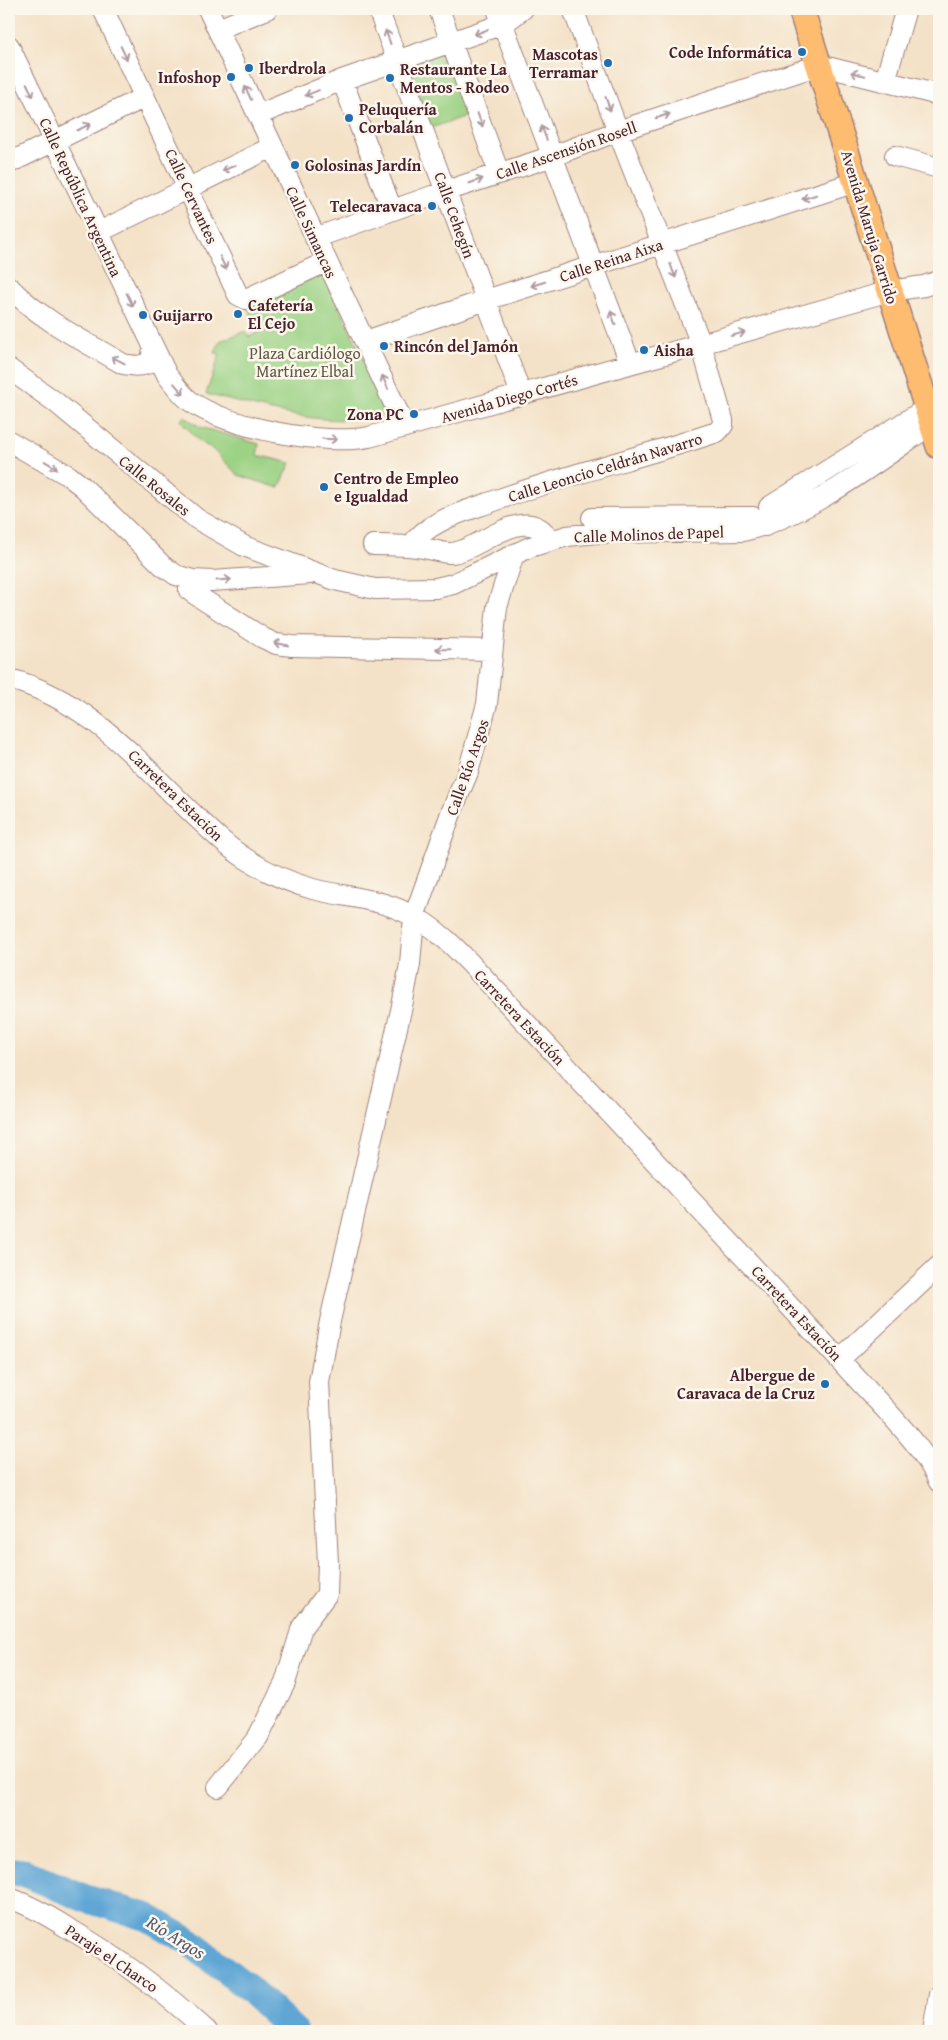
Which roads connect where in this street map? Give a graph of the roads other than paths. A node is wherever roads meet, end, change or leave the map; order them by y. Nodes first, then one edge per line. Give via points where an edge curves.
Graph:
1 (103, 9) edge
2 (208, 9) edge
3 (268, 9) edge
4 (378, 9) edge
5 (439, 9) edge
6 (523, 9) edge
7 (573, 9) edge
8 (801, 9) edge
9 (906, 9) edge
10 (500, 16) edge
11 (218, 29) junction
12 (452, 43) junction
13 (9, 46) edge
14 (396, 61) junction
15 (819, 64) junction
16 (342, 80) junction
17 (885, 81) junction
18 (939, 95) edge
19 (145, 97) junction
20 (258, 115) junction
21 (618, 131) junction
22 (54, 141) junction
23 (272, 147) junction
24 (553, 156) junction
25 (895, 156) dead end
26 (9, 164) edge
27 (939, 168) edge
28 (499, 173) junction
29 (856, 182) junction
30 (188, 188) junction
31 (446, 191) junction
32 (392, 210) junction
33 (97, 233) junction
34 (315, 238) junction
35 (663, 243) junction
36 (326, 262) junction
37 (595, 267) junction
38 (939, 281) edge
39 (9, 287) edge
40 (890, 292) junction
41 (486, 300) junction
42 (366, 342) junction
43 (701, 344) junction
44 (153, 348) junction
45 (630, 363) junction
46 (9, 369) edge
47 (521, 394) junction
48 (935, 425) edge
49 (405, 427) junction
50 (9, 441) edge
51 (767, 516) junction
52 (592, 518) dead end
53 (550, 540) junction
54 (373, 546) dead end
55 (411, 546) junction
56 (514, 554) junction
57 (317, 573) junction
58 (193, 580) junction
59 (492, 650) junction
60 (9, 679) edge
61 (414, 917) junction
62 (939, 1266) edge
63 (840, 1360) junction
64 (939, 1482) edge
65 (218, 1787) dead end
66 (9, 1898) edge
67 (939, 1995) edge
68 (207, 2031) edge
69 (933, 2031) edge

1 -> 19 street, Calle Cervantes
2 - 11 street, Calle Simancas
3 - 11 street
14 -> 4 street, Calle Cehegín
5 - 12 street
6 - 10 street
7 -> 21 street, Calle Leoncio Celdrán Navarro
8 - 15 main road, Avenida Maruja Garrido
9 - 17 street
10 -> 12 street
24 -> 10 street
20 -> 11 street, Calle Simancas
12 - 14 street
12 -> 28 street
13 -> 22 street, Calle República Argentina
14 - 16 street
14 - 31 street, Calle Cehegín
17 -> 15 street
21 -> 15 street, Calle Ascensión Rosell
15 - 29 main road, Avenida Maruja Garrido
16 -> 20 street
16 - 32 street
17 - 18 street
22 -> 19 street
19 - 30 street, Calle Cervantes
20 - 23 street, Calle Simancas
21 - 24 street, Calle Ascensión Rosell
21 - 35 street, Calle Leoncio Celdrán Navarro
22 - 26 street
22 - 33 street, Calle República Argentina
23 -> 30 street
23 - 34 street, Calle Simancas
24 - 28 street, Calle Ascensión Rosell
24 - 37 street
25 - 27 street
31 -> 28 street, Calle Ascensión Rosell
29 -> 35 street, Calle Reina Aixa
29 - 40 main road, Avenida Maruja Garrido
30 - 33 street
30 -> 36 street, Calle Cervantes via 240,298 251,298
31 - 32 street, Calle Ascensión Rosell
31 - 41 street, Calle Cehegín
32 - 34 street, Calle Ascensión Rosell
33 -> 44 street, Calle República Argentina
34 - 36 street, Calle Simancas
35 - 37 street, Calle Reina Aixa
35 -> 43 street, Calle Leoncio Celdrán Navarro
36 - 42 street, Calle Simancas
37 -> 41 street, Calle Reina Aixa
45 -> 37 street
38 - 40 street, Avenida Diego Cortés
44 -> 39 street via 151,362 135,366 123,364 57,325
43 -> 40 street, Avenida Diego Cortés
40 - 48 main road, Avenida Maruja Garrido
41 - 42 street, Calle Reina Aixa
41 - 47 street, Calle Cehegín
49 -> 42 street, Calle Simancas
43 - 45 street, Avenida Diego Cortés
43 - 55 street, Calle Leoncio Celdrán Navarro via 723,420 717,432 553,480 466,512 430,528
44 -> 49 street, Avenida Diego Cortés via 167,375 191,402 235,421 295,437 348,439
45 - 47 street, Avenida Diego Cortés
46 - 57 street, Calle Rosales via 54,401 197,519 244,546
47 - 49 street, Avenida Diego Cortés
48 - 51 street, Calle Molinos de Papel via 824,496 787,516
50 -> 58 street, Calle Molinos de Papel via 69,476 162,566
51 - 52 street
51 - 53 street, Calle Molinos de Papel via 743,531 597,534
53 - 55 street via 539,529 520,525 451,553
53 - 56 street, Calle Molinos de Papel
54 - 55 street
56 - 57 street, Calle Molinos de Papel via 452,584 436,588 375,589
56 - 59 street, Calle Río Argos via 497,607
58 -> 57 street, Calle Molinos de Papel
59 -> 58 street via 276,644 194,593 189,587
59 - 61 street, Calle Río Argos via 487,704 476,748
60 - 61 street, Carretera Estación via 30,684 99,724 214,834 248,860 312,889 379,902
61 - 63 street, Carretera Estación via 463,956
61 - 65 street, Calle Río Argos via 402,1006 319,1382 327,1594 302,1627 286,1683 258,1737
62 - 63 street
63 - 64 street, Carretera Estación via 921,1450
66 - 68 street, Paraje el Charco via 31,1905 108,1952
67 - 69 street

